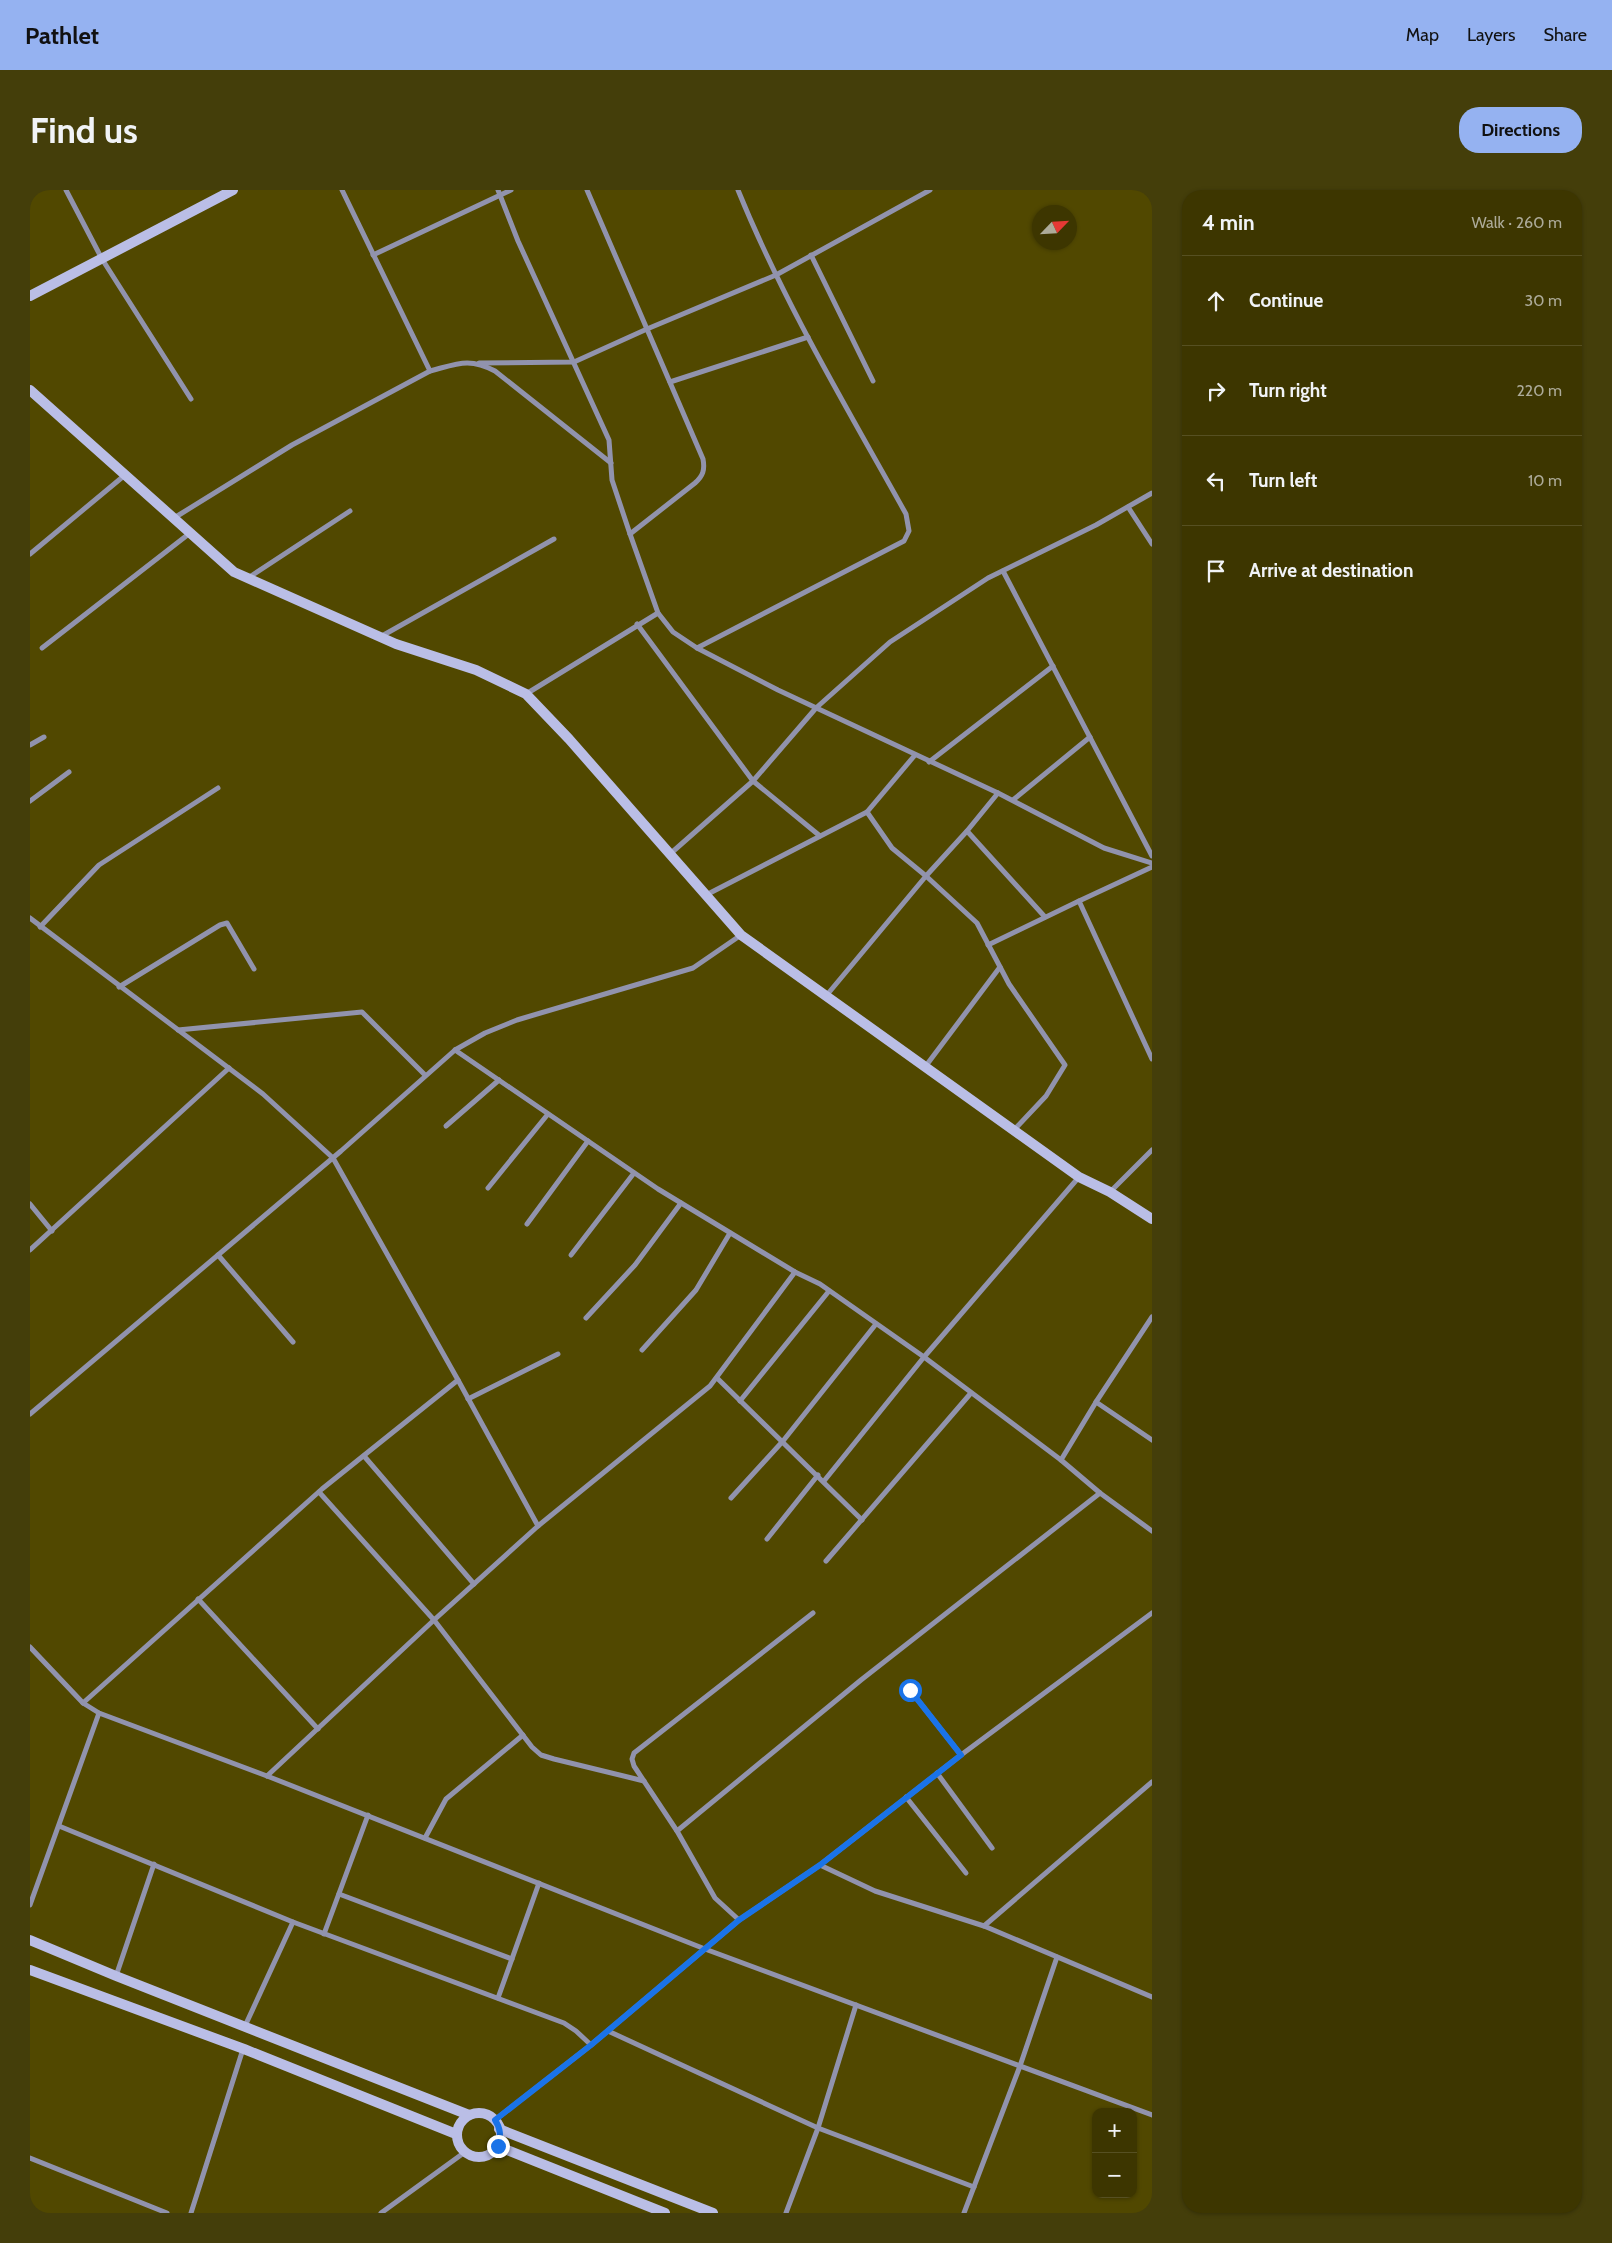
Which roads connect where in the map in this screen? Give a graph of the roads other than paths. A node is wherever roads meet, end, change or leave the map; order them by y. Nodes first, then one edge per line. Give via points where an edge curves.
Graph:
1 (66, 190) edge
2 (233, 190) edge
3 (342, 190) edge
4 (511, 190) edge
5 (588, 190) edge
6 (738, 190) edge
7 (930, 190) edge
8 (499, 192) edge
9 (373, 255) junction
10 (810, 255) junction
11 (102, 259) junction
12 (776, 275) junction
13 (30, 296) edge
14 (647, 328) junction
15 (808, 337) junction
16 (574, 362) junction
17 (479, 363) junction
18 (430, 371) junction
19 (873, 381) dead end
20 (670, 382) junction
21 (30, 390) edge
22 (191, 399) dead end
23 (611, 463) junction
24 (125, 474) junction
25 (1152, 493) edge
26 (1128, 506) junction
27 (350, 511) dead end
28 (174, 518) junction
29 (191, 533) junction
30 (630, 534) junction
31 (554, 540) dead end
32 (1152, 544) edge
33 (30, 554) edge
34 (1003, 570) junction
35 (248, 578) junction
36 (658, 613) junction
37 (637, 624) junction
38 (380, 636) junction
39 (42, 648) dead end
40 (697, 648) junction
41 (1052, 666) junction
42 (526, 694) junction
43 (816, 708) junction
44 (44, 737) dead end
45 (1090, 737) junction
46 (30, 745) edge
47 (915, 755) junction
48 (929, 762) junction
49 (69, 772) dead end
50 (752, 781) junction
51 (218, 788) dead end
52 (998, 792) junction
53 (1013, 800) junction
54 (30, 801) edge
55 (867, 812) junction
56 (967, 831) junction
57 (820, 836) junction
58 (670, 854) junction
59 (1152, 856) edge
60 (1152, 865) edge
61 (926, 876) junction
62 (705, 895) junction
63 (1079, 901) junction
64 (1045, 917) junction
65 (30, 918) edge
66 (40, 927) junction
67 (741, 935) junction
68 (988, 944) junction
69 (1000, 967) junction
70 (254, 969) dead end
71 (119, 986) junction
72 (826, 996) junction
73 (177, 1030) junction
74 (455, 1050) junction
75 (1152, 1059) edge
76 (925, 1067) junction
77 (229, 1068) junction
78 (425, 1075) junction
79 (499, 1080) junction
80 (548, 1114) junction
81 (446, 1126) dead end
82 (1014, 1130) junction
83 (588, 1141) junction
84 (1152, 1150) edge
85 (332, 1158) junction
86 (634, 1173) junction
87 (1079, 1177) junction
88 (488, 1188) dead end
89 (1110, 1192) junction
90 (681, 1203) junction
91 (30, 1204) edge
92 (1152, 1219) edge
93 (528, 1224) dead end
94 (52, 1231) junction
95 (730, 1233) junction
96 (30, 1250) edge
97 (218, 1255) junction
98 (571, 1255) dead end
99 (796, 1272) junction
100 (829, 1291) junction
101 (1152, 1317) edge
102 (586, 1318) dead end
103 (876, 1324) junction
104 (293, 1342) dead end
105 (642, 1350) dead end
106 (558, 1354) dead end
107 (924, 1357) junction
108 (717, 1378) junction
109 (458, 1380) junction
110 (971, 1393) junction
111 (468, 1399) junction
112 (740, 1401) junction
113 (1096, 1402) junction
114 (30, 1414) edge
115 (1152, 1440) edge
116 (783, 1441) junction
117 (364, 1456) junction
118 (1061, 1460) junction
119 (818, 1475) junction
120 (824, 1481) junction
121 (319, 1492) junction
122 (1100, 1493) junction
123 (731, 1498) dead end
124 (862, 1520) junction
125 (538, 1526) junction
126 (1152, 1531) edge
127 (768, 1539) dead end
128 (826, 1561) dead end
129 (474, 1584) junction
130 (198, 1599) junction
131 (813, 1613) dead end
132 (1152, 1613) edge
133 (434, 1620) junction
134 (30, 1647) edge
135 (910, 1690) dead end
136 (83, 1703) junction
137 (99, 1713) junction
138 (318, 1729) junction
139 (522, 1735) junction
140 (961, 1755) junction
141 (937, 1773) junction
142 (267, 1776) junction
143 (644, 1781) junction
144 (1152, 1782) edge
145 (906, 1797) junction
146 (368, 1816) junction
147 (59, 1826) junction
148 (677, 1831) junction
149 (425, 1838) junction
150 (992, 1848) dead end
151 (154, 1864) junction
152 (820, 1865) junction
153 (966, 1873) dead end
154 (539, 1883) junction
155 (339, 1894) junction
156 (30, 1905) edge
157 (739, 1920) junction
158 (293, 1922) junction
159 (984, 1926) junction
160 (324, 1934) junction
161 (30, 1940) edge
162 (706, 1949) junction
163 (1057, 1957) junction
164 (512, 1959) junction
165 (30, 1970) edge
166 (116, 1976) junction
167 (1152, 1997) edge
168 (498, 1998) junction
169 (856, 2005) junction
170 (245, 2026) junction
171 (608, 2031) junction
172 (591, 2045) junction
173 (244, 2049) junction
174 (1020, 2066) junction
175 (469, 2115) junction
176 (1152, 2115) edge
177 (497, 2124) junction
178 (818, 2128) junction
179 (456, 2134) junction
180 (498, 2146) junction
181 (465, 2152) junction
182 (30, 2158) edge
183 (974, 2187) junction
184 (167, 2213) edge
185 (191, 2213) edge
186 (381, 2213) edge
187 (665, 2213) edge
188 (713, 2213) edge
189 (786, 2213) edge
190 (964, 2213) edge

1 - 11 street
2 - 11 street
3 - 9 street
4 - 8 street
5 - 14 street
6 - 12 street
7 - 10 street
8 - 9 street
8 - 16 street
9 - 18 street
10 - 12 street
10 - 19 street
11 - 13 street
11 - 22 street
12 - 14 street
12 - 15 street
14 - 16 street
14 - 20 street
15 - 20 street
15 - 40 street via 906,514 909,531 904,541
16 - 17 street
16 - 23 street via 610,440
17 - 18 street
17 - 23 street via 495,371
18 - 28 street via 292,445
20 - 30 street via 704,468 695,484
21 - 24 street
23 - 30 street via 612,480
24 - 28 street
24 - 33 street
25 - 26 street
26 - 32 street
26 - 34 street
27 - 35 street
28 - 29 street
29 - 35 street via 234,572
29 - 39 street
30 - 36 street
31 - 38 street
34 - 41 street
34 - 43 street via 890,642
35 - 38 street
36 - 37 street
36 - 40 street via 673,632
37 - 42 street
37 - 50 street
38 - 42 street via 476,670
40 - 43 street
41 - 45 street
41 - 48 street
42 - 58 street
43 - 47 street
43 - 50 street
44 - 46 street
45 - 53 street
45 - 59 street
47 - 48 street
47 - 55 street
48 - 52 street
49 - 54 street
50 - 57 street
50 - 58 street
51 - 66 street via 98,865
52 - 53 street
52 - 56 street
53 - 60 street via 1104,848
55 - 57 street
55 - 61 street via 892,848
56 - 61 street
56 - 64 street
57 - 62 street
58 - 62 street
60 - 63 street
61 - 68 street via 977,924
61 - 72 street
62 - 67 street
63 - 64 street
63 - 75 street
64 - 68 street
65 - 66 street
66 - 71 street
67 - 72 street
67 - 74 street via 693,968 517,1020
68 - 69 street
69 - 76 street
69 - 82 street via 1066,1065 1046,1096
70 - 71 street via 227,923
71 - 73 street
72 - 76 street
73 - 77 street
73 - 78 street via 362,1012
74 - 78 street
74 - 79 street
76 - 82 street
77 - 85 street via 263,1094
77 - 94 street
78 - 85 street
79 - 80 street
79 - 81 street
80 - 83 street
80 - 88 street
82 - 87 street
83 - 86 street
83 - 93 street
84 - 89 street
85 - 97 street
85 - 109 street
86 - 90 street
86 - 98 street
87 - 89 street
87 - 107 street
89 - 92 street
90 - 95 street
90 - 102 street via 635,1265
91 - 94 street
94 - 96 street
95 - 99 street
95 - 105 street via 696,1290
97 - 104 street
97 - 114 street
99 - 100 street
99 - 108 street
100 - 103 street
100 - 112 street
101 - 113 street
103 - 107 street
103 - 116 street
106 - 111 street
107 - 110 street
107 - 120 street
108 - 112 street
108 - 125 street via 700,1396
109 - 111 street
109 - 117 street
110 - 118 street
110 - 124 street
111 - 125 street
112 - 116 street
113 - 115 street
113 - 118 street
116 - 119 street
116 - 123 street
117 - 121 street
117 - 129 street
118 - 122 street
119 - 120 street
119 - 127 street
120 - 124 street
121 - 130 street
121 - 133 street
122 - 126 street
122 - 148 street via 861,1680
124 - 128 street
125 - 129 street
129 - 133 street
130 - 136 street
130 - 138 street
131 - 143 street via 634,1753 634,1766
132 - 140 street
133 - 138 street
133 - 139 street
134 - 136 street
135 - 140 street
136 - 137 street
137 - 142 street
137 - 147 street
138 - 142 street
139 - 143 street via 541,1755
139 - 149 street via 446,1799
140 - 141 street
141 - 145 street
141 - 150 street
142 - 146 street
143 - 148 street
144 - 159 street
145 - 152 street
145 - 153 street
146 - 149 street
146 - 155 street
147 - 151 street
147 - 156 street
148 - 157 street via 715,1898
149 - 154 street
151 - 158 street
151 - 166 street
152 - 157 street
152 - 159 street via 875,1891
154 - 162 street
154 - 164 street
155 - 160 street
155 - 164 street
157 - 162 street
158 - 160 street
158 - 170 street
159 - 163 street
160 - 168 street
161 - 166 street
162 - 169 street
162 - 171 street
163 - 167 street
163 - 174 street
164 - 168 street
165 - 173 street
166 - 170 street
168 - 172 street via 564,2023
169 - 174 street
169 - 178 street
170 - 175 street
171 - 172 street
171 - 178 street
172 - 177 street
173 - 179 street
173 - 185 street
174 - 176 street
174 - 183 street
175 - 177 street via 483,2113
175 - 179 street via 463,2119
177 - 180 street
177 - 188 street
178 - 183 street
178 - 189 street
179 - 181 street
180 - 181 street via 493,2152 479,2157
180 - 187 street
181 - 186 street
182 - 184 street
183 - 190 street

